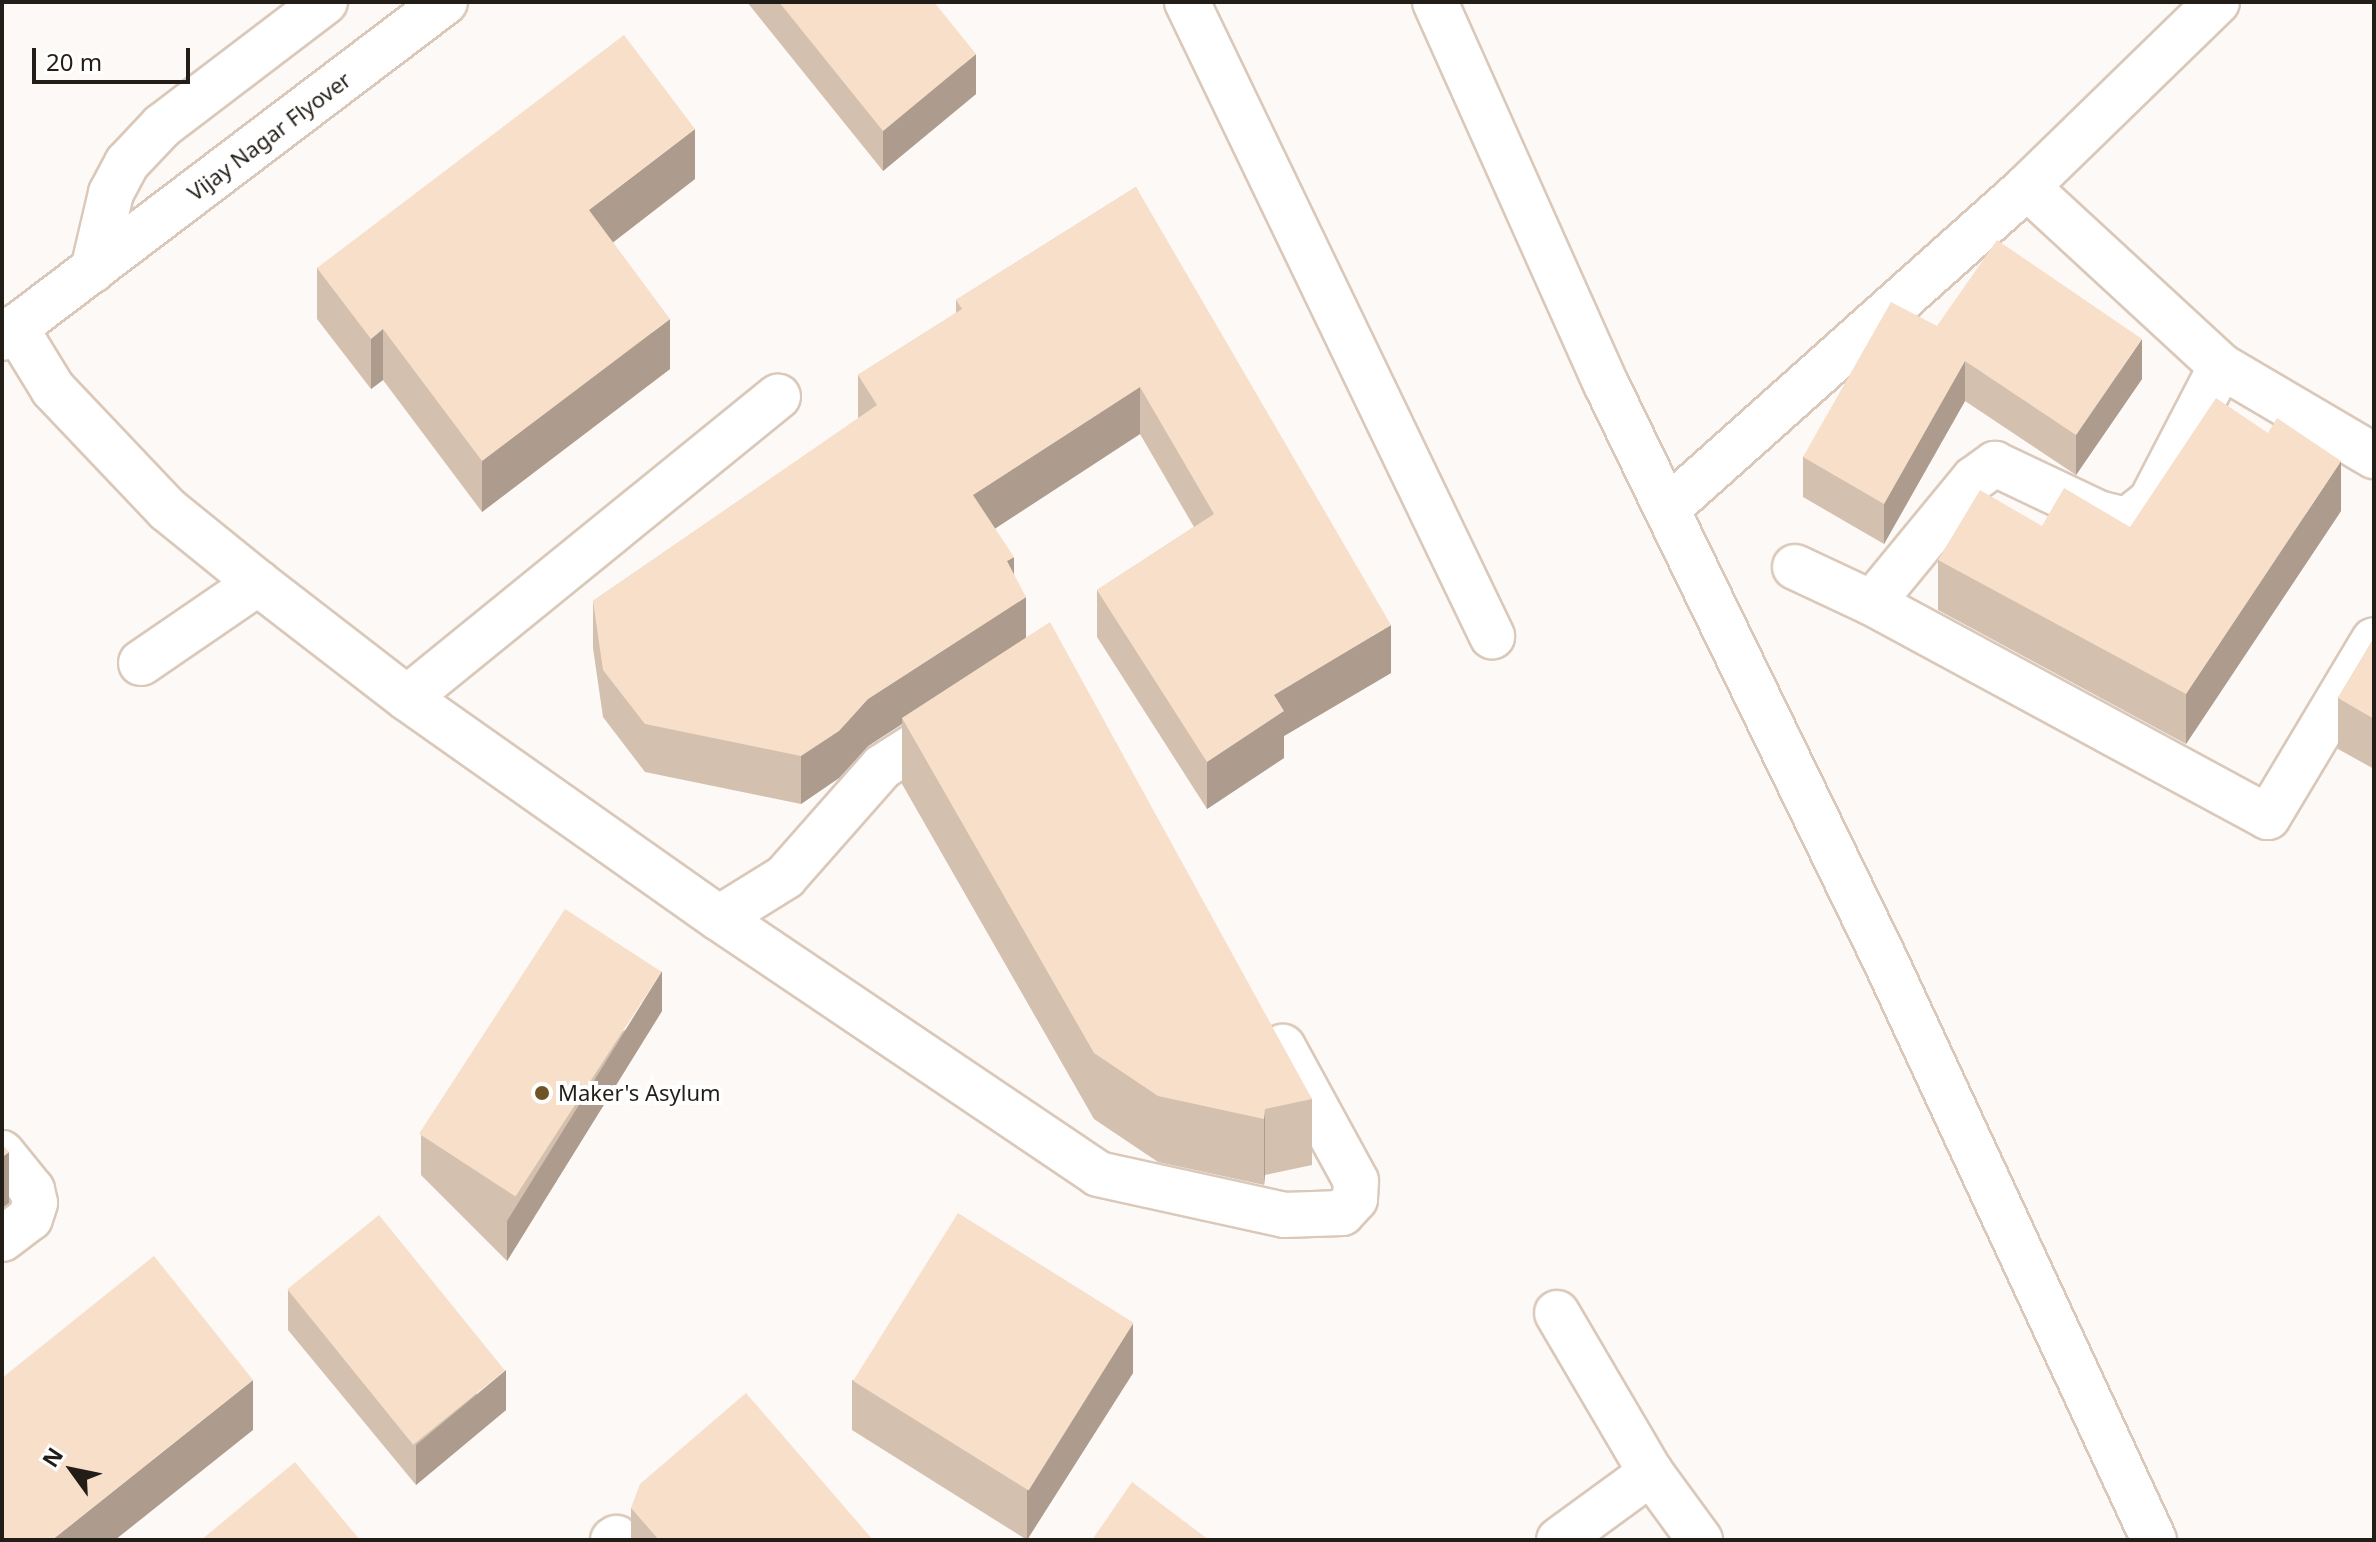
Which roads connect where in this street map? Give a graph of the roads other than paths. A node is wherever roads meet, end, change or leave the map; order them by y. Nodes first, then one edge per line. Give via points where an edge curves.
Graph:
1 (325, 2) edge
2 (445, 2) edge
3 (1187, 2) edge
4 (1435, 2) edge
5 (2217, 2) edge
6 (2027, 187) junction
7 (93, 270) junction
8 (8, 333) edge
9 (2221, 366) junction
10 (778, 396) dead end
11 (2374, 456) edge
12 (1667, 509) junction
13 (1795, 567) dead end
14 (258, 583) junction
15 (1872, 603) junction
16 (1492, 636) dead end
17 (2374, 640) edge
18 (141, 663) dead end
19 (407, 698) junction
20 (989, 698) edge
21 (719, 918) junction
22 (1266, 1016) edge
23 (2, 1153) edge
24 (2, 1239) edge
25 (1557, 1313) dead end
26 (1651, 1473) junction
27 (1559, 1540) edge
28 (1700, 1540) edge
29 (2154, 1540) edge

1 - 7 street via 162,126 127,163 111,193
2 - 7 street, Vijay Nagar Flyover
3 - 16 street
4 - 12 street
5 - 6 street
6 - 9 street
6 - 12 street
7 - 8 street, Vijay Nagar Flyover
8 - 14 street via 53,389 168,510
9 - 11 street
9 - 15 street via 2151,501 2127,520 2098,513 1995,464 1974,479
10 - 19 street
12 - 29 street via 1894,978
13 - 15 street
14 - 18 street
14 - 19 street
15 - 17 street via 2268,817
19 - 21 street
20 - 21 street via 882,767 785,877
21 - 22 street via 1098,1174 1284,1215 1342,1213 1355,1199 1356,1181
23 - 24 street via 32,1190 35,1203 30,1218
25 - 26 street
26 - 27 street
26 - 28 street

